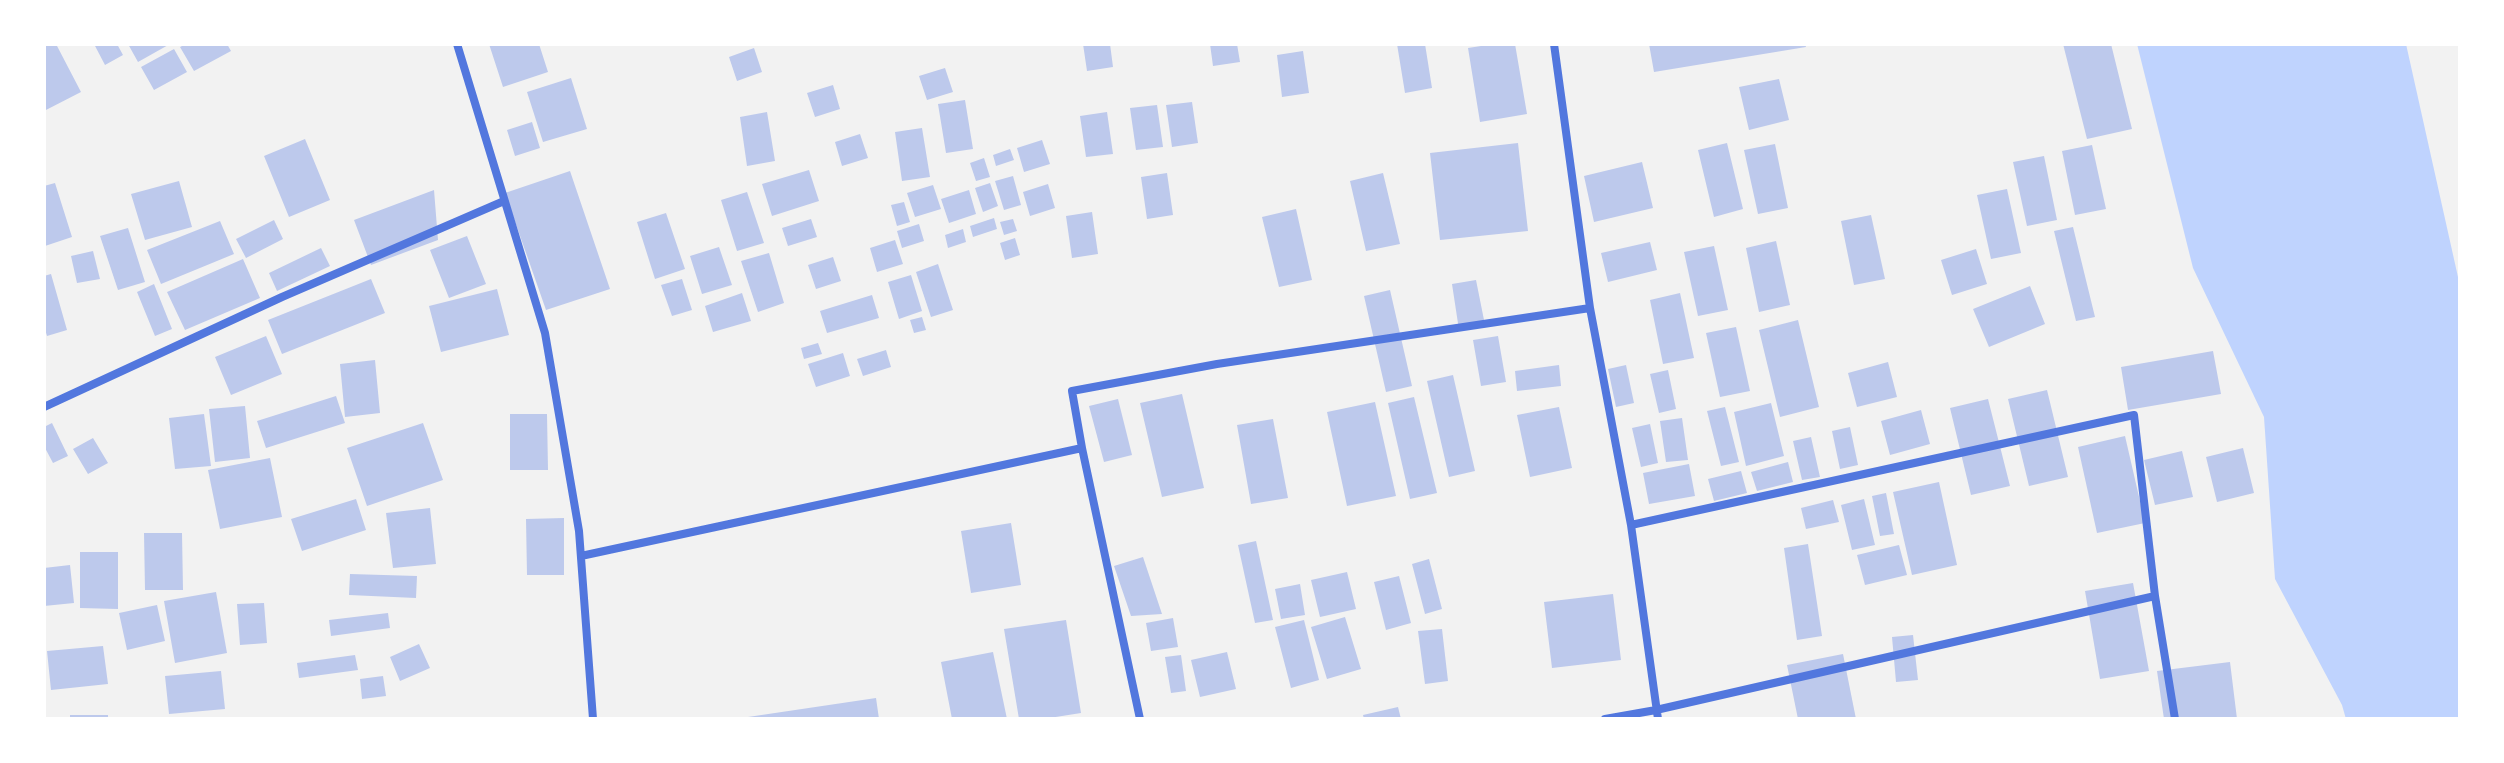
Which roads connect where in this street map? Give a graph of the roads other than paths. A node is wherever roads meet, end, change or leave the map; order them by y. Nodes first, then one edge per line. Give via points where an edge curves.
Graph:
1 (457, 44) edge
2 (1554, 44) edge
3 (504, 201) junction
4 (1590, 308) junction
5 (44, 407) edge
6 (1082, 448) junction
7 (1631, 525) junction
8 (581, 556) junction
9 (2155, 596) junction
10 (1657, 714) edge
11 (593, 719) edge
12 (1140, 719) edge
13 (1605, 719) edge
14 (2175, 719) edge

1 - 3 street
2 - 4 street
3 - 5 street
3 - 8 street via 545,333
4 - 6 street via 1072,391
4 - 7 street
6 - 8 street
6 - 12 street
7 - 9 street via 2134,415
7 - 10 street
8 - 11 street
9 - 10 street
9 - 14 street
10 - 13 street

